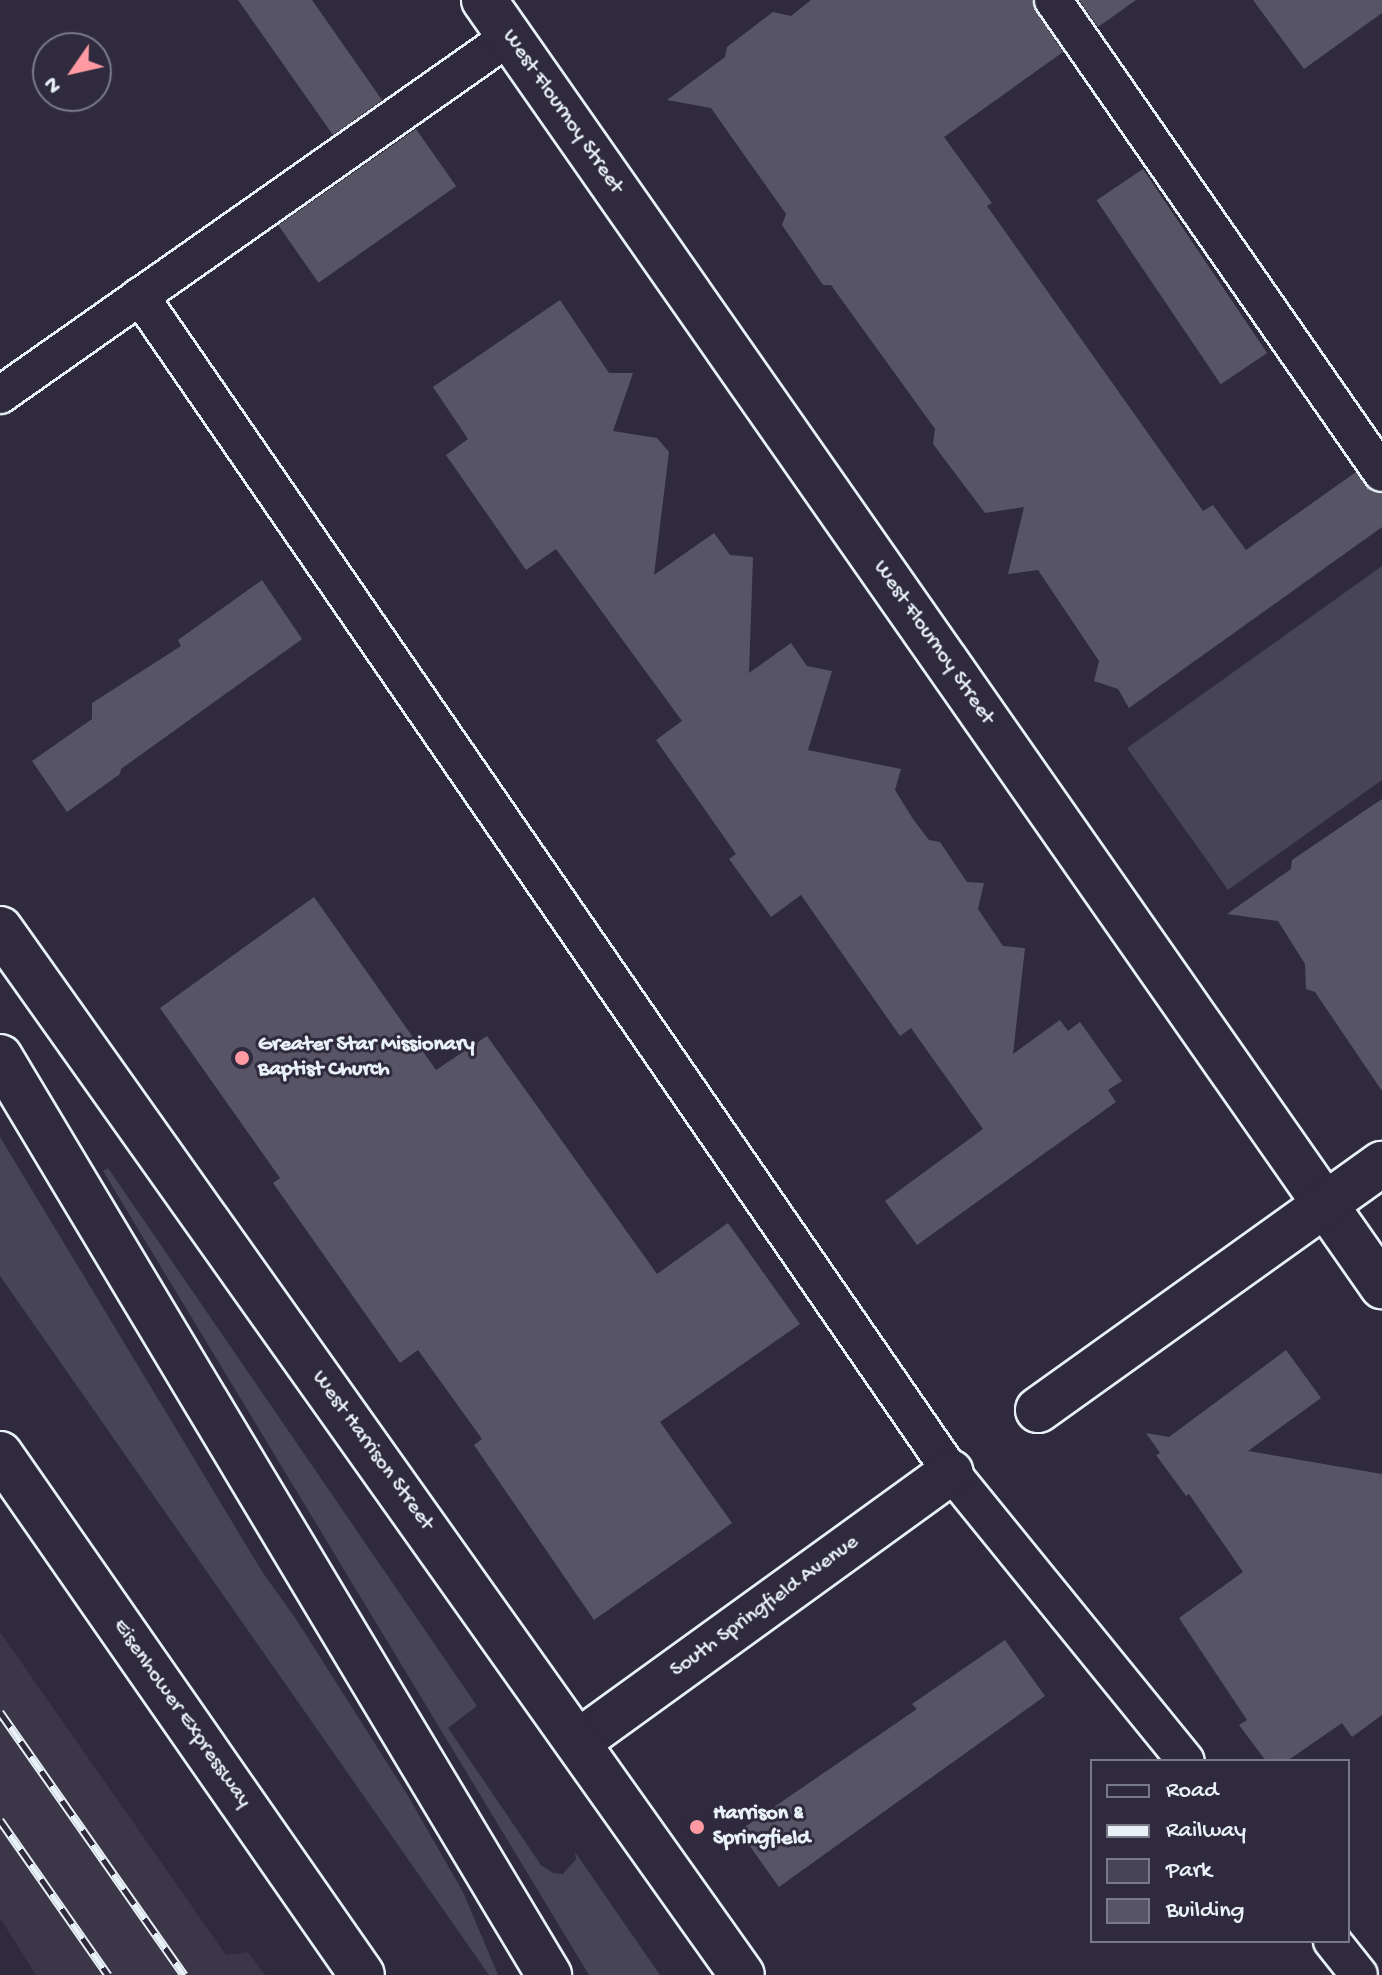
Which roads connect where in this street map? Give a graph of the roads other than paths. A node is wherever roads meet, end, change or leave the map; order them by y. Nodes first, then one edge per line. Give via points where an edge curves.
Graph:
1 (1053, 0) edge
2 (498, 12) edge
3 (140, 296) junction
4 (0, 395) edge
5 (1382, 473) edge
6 (0, 929) edge
7 (0, 1057) edge
8 (1382, 1164) edge
9 (1325, 1205) junction
10 (1382, 1286) edge
11 (1038, 1410) dead end
12 (0, 1454) edge
13 (951, 1472) junction
14 (578, 1742) junction
15 (1184, 1759) edge
16 (1334, 1943) edge
17 (362, 1975) edge
18 (549, 1975) edge
19 (742, 1975) edge
20 (1359, 1975) edge

1 - 5 lane
2 - 3 lane
2 - 9 main road, West Flournoy Street
3 - 4 lane
3 - 13 lane
6 - 14 main road, West Harrison Street
7 - 18 main road
8 - 9 main road
9 - 10 main road, West Flournoy Street
9 - 11 main road
12 - 17 main road, Eisenhower Expressway
13 - 14 main road, South Springfield Avenue
13 - 15 lane
14 - 19 main road, West Harrison Street
16 - 20 lane

